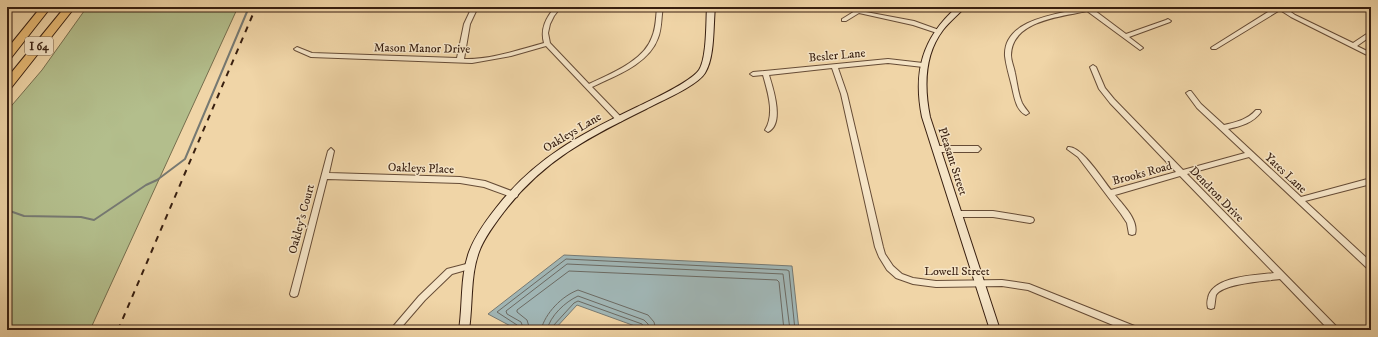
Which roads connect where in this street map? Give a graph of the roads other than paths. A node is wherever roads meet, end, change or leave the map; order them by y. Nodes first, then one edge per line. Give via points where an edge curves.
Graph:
1 (46, 7) edge
2 (70, 7) edge
3 (475, 7) edge
4 (558, 7) edge
5 (660, 7) edge
6 (711, 7) edge
7 (961, 7) edge
8 (1280, 7) edge
9 (1087, 8) edge
10 (855, 9) edge
11 (844, 20) dead end
12 (1168, 21) dead end
13 (937, 31) junction
14 (1371, 33) edge
15 (1126, 36) junction
16 (547, 44) junction
17 (1353, 46) junction
18 (1140, 48) dead end
19 (1214, 48) dead end
20 (296, 49) dead end
21 (1371, 55) edge
22 (7, 56) edge
23 (460, 61) junction
24 (923, 65) junction
25 (834, 66) junction
26 (1093, 67) dead end
27 (765, 73) junction
28 (753, 74) dead end
29 (7, 85) edge
30 (588, 87) junction
31 (1189, 93) dead end
32 (1258, 112) dead end
33 (1026, 113) dead end
34 (620, 120) junction
35 (1222, 128) junction
36 (768, 130) dead end
37 (978, 148) dead end
38 (1070, 148) dead end
39 (936, 149) junction
40 (331, 151) dead end
41 (1250, 154) junction
42 (1182, 174) junction
43 (324, 176) junction
44 (1371, 181) edge
45 (1110, 193) junction
46 (514, 195) junction
47 (1299, 200) junction
48 (957, 214) junction
49 (1030, 220) dead end
50 (1132, 232) dead end
51 (470, 266) junction
52 (1371, 267) edge
53 (1281, 276) junction
54 (980, 283) junction
55 (294, 294) dead end
56 (1210, 305) dead end
57 (394, 330) edge
58 (464, 330) edge
59 (994, 330) edge
60 (1134, 330) edge
61 (1334, 330) edge

1 - 22 highway, I 64
2 - 29 highway, I 64
3 - 23 street via 467,24
4 - 16 street via 546,22
5 - 30 street via 655,38 647,52 636,61
6 - 34 street, Oakleys Lane via 707,59 700,74
7 - 13 street, Pleasant Street
8 - 17 street
8 - 19 street
9 - 15 street
9 - 33 street via 1032,23 1021,28 1013,36 1008,56 1019,104
10 - 11 street
10 - 13 street
12 - 15 street
13 - 24 street, Pleasant Street
14 - 17 street
15 - 18 street
16 - 23 street, Mason Manor Drive via 493,57
16 - 30 street
17 - 21 street
20 - 23 street, Mason Manor Drive via 311,55
24 - 25 street, Besler Lane via 888,61
24 - 39 street, Pleasant Street via 923,103
25 - 27 street, Besler Lane
25 - 54 street, Lowell Street via 844,94 879,247 890,268 899,276 922,283
26 - 42 street, Dendron Drive via 1106,95
27 - 28 street, Besler Lane
27 - 36 street via 774,115 772,127
30 - 34 street
31 - 35 street, Yates Lane
32 - 35 street via 1248,121
34 - 46 street, Oakleys Lane via 554,157
35 - 41 street, Yates Lane
37 - 39 street
38 - 45 street via 1080,155
39 - 48 street, Pleasant Street
40 - 43 street, Oakley's Court
41 - 42 street, Brooks Road
41 - 47 street, Yates Lane
42 - 45 street, Brooks Road
42 - 53 street, Dendron Drive
43 - 46 street, Oakleys Place via 460,180 485,184
43 - 55 street, Oakley's Court
44 - 47 street
45 - 50 street via 1131,222
46 - 51 street, Oakleys Lane via 481,237
47 - 52 street, Yates Lane
48 - 49 street via 993,214
48 - 54 street, Pleasant Street
51 - 57 street via 450,271
51 - 58 street, Oakleys Lane
53 - 56 street via 1221,286 1213,294
53 - 61 street, Dendron Drive
54 - 59 street, Pleasant Street
54 - 60 street, Lowell Street via 1029,287

